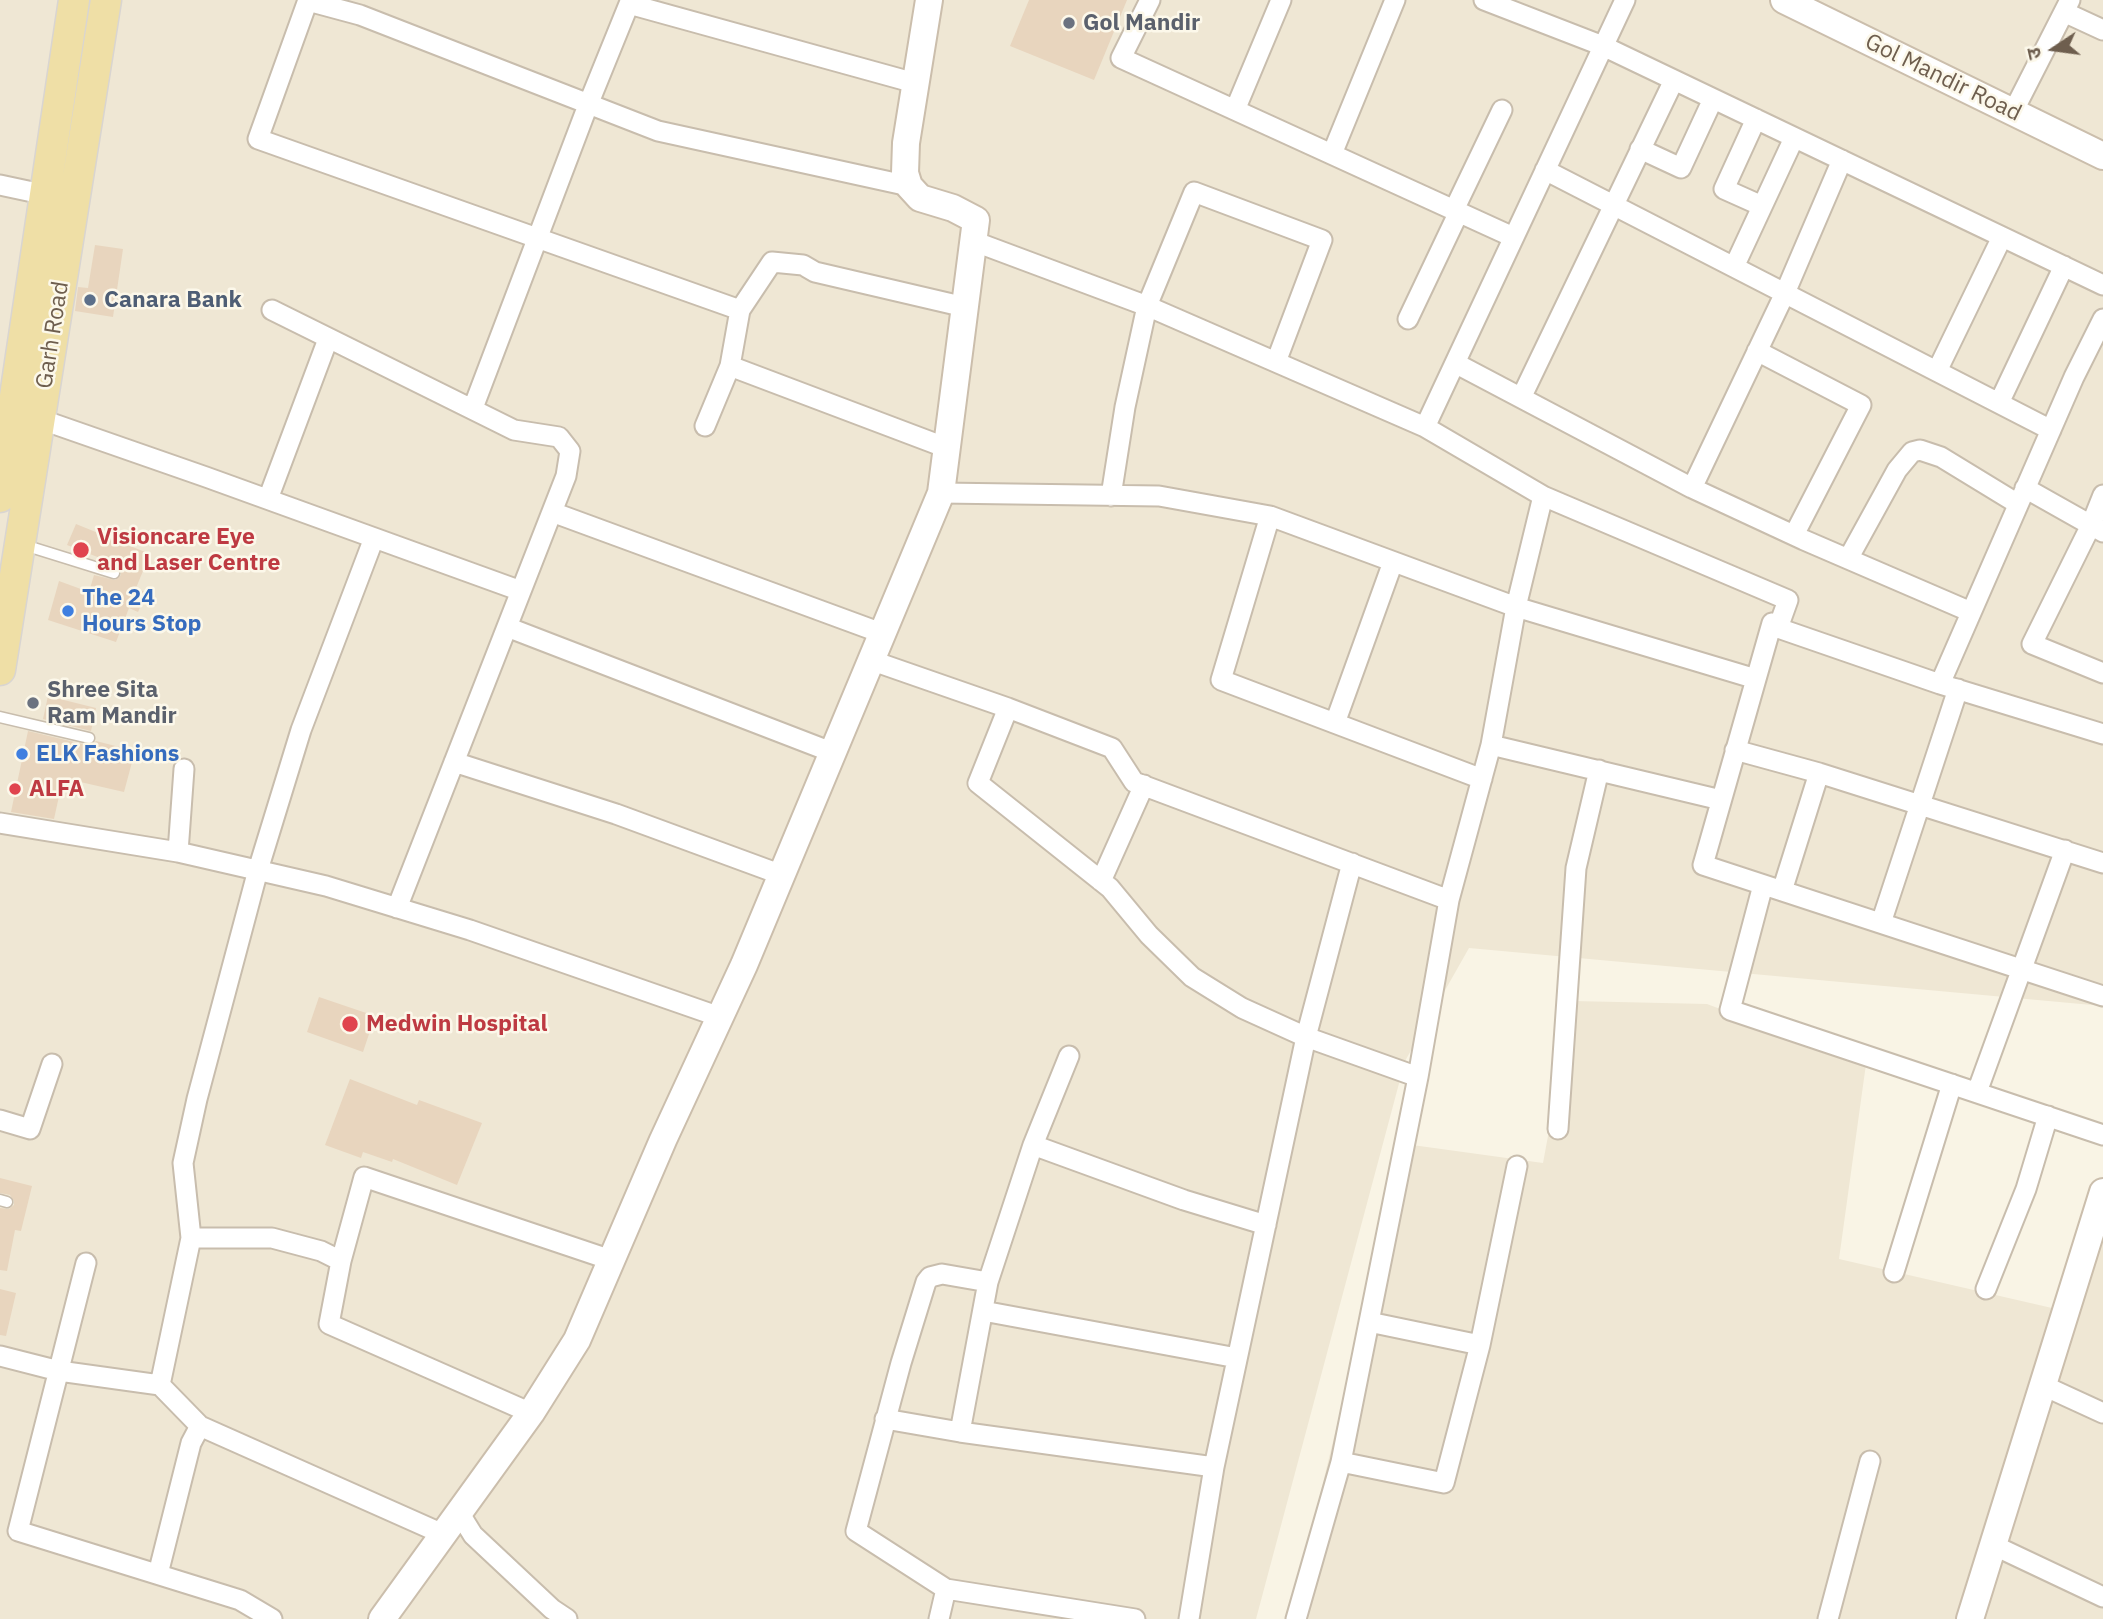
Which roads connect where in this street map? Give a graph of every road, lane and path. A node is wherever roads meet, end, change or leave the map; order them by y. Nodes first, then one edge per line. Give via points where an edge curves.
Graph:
1 (74, 0) edge
2 (106, 0) edge
3 (929, 0) edge
4 (1150, 0) edge
5 (1281, 0) edge
6 (1395, 0) edge
7 (1485, 0) edge
8 (1625, 0) edge
9 (1784, 0) edge
10 (308, 1) edge
11 (2067, 6) edge
12 (363, 7) edge
13 (2103, 30) edge
14 (1603, 46) junction
15 (1674, 80) junction
16 (915, 83) junction
17 (1713, 99) junction
18 (588, 105) junction
19 (1236, 110) junction
20 (1502, 110) dead end
21 (2013, 112) junction
22 (1756, 119) junction
23 (1794, 138) junction
24 (1640, 149) junction
25 (1332, 154) junction
26 (2103, 156) edge
27 (1842, 160) junction
28 (1545, 170) junction
29 (0, 185) edge
30 (909, 186) junction
31 (60, 198) junction
32 (1614, 205) junction
33 (1762, 206) junction
34 (1454, 210) junction
35 (1513, 237) junction
36 (2002, 237) junction
37 (537, 238) junction
38 (973, 241) junction
39 (1734, 267) junction
40 (2064, 267) junction
41 (2103, 285) edge
42 (1785, 293) junction
43 (1147, 306) junction
44 (965, 307) junction
45 (272, 310) dead end
46 (740, 310) junction
47 (1408, 319) dead end
48 (2103, 319) edge
49 (328, 339) junction
50 (1757, 351) junction
51 (1276, 362) junction
52 (1455, 363) junction
53 (730, 366) junction
54 (1937, 372) junction
55 (1521, 398) junction
56 (2000, 403) junction
57 (473, 408) junction
58 (27, 414) junction
59 (705, 426) dead end
60 (1425, 427) junction
61 (2051, 429) junction
62 (4, 446) edge
63 (947, 448) junction
64 (1692, 488) junction
65 (941, 493) junction
66 (10, 495) edge
67 (2103, 495) edge
68 (1111, 496) junction
69 (1543, 496) junction
70 (2022, 496) junction
71 (268, 499) junction
72 (552, 512) junction
73 (1270, 516) junction
74 (2097, 528) edge
75 (1794, 535) junction
76 (374, 538) junction
77 (12, 553) edge
78 (1848, 559) junction
79 (1394, 562) junction
80 (114, 573) dead end
81 (521, 591) junction
82 (1516, 607) junction
83 (1971, 612) junction
84 (507, 627) junction
85 (1779, 628) junction
86 (884, 634) junction
87 (873, 661) junction
88 (0, 670) edge
89 (2103, 673) edge
90 (1756, 679) junction
91 (1949, 687) junction
92 (1009, 708) junction
93 (0, 718) edge
94 (1335, 723) junction
95 (2103, 734) edge
96 (89, 738) dead end
97 (1491, 745) junction
98 (1735, 751) junction
99 (834, 753) junction
100 (454, 762) junction
101 (184, 769) dead end
102 (1599, 770) junction
103 (1819, 773) junction
104 (1482, 779) junction
105 (1144, 785) junction
106 (1721, 800) junction
107 (1920, 804) junction
108 (0, 823) edge
109 (2065, 850) junction
110 (178, 852) junction
111 (1352, 863) junction
112 (2103, 863) edge
113 (258, 870) junction
114 (782, 875) junction
115 (1101, 881) junction
116 (1763, 885) junction
117 (1782, 891) junction
118 (1448, 900) junction
119 (397, 908) junction
120 (1881, 923) junction
121 (2021, 969) junction
122 (2103, 996) edge
123 (720, 1017) junction
124 (1306, 1037) junction
125 (1069, 1056) dead end
126 (52, 1064) dead end
127 (1418, 1077) junction
128 (1952, 1084) junction
129 (1977, 1092) junction
130 (2048, 1116) junction
131 (0, 1121) edge
132 (1558, 1129) dead end
133 (2103, 1135) edge
134 (1033, 1145) junction
135 (1517, 1166) dead end
136 (2103, 1192) edge
137 (1266, 1225) junction
138 (191, 1238) junction
139 (611, 1260) junction
140 (341, 1261) junction
141 (86, 1263) dead end
142 (1894, 1272) dead end
143 (988, 1282) junction
144 (1986, 1289) dead end
145 (983, 1311) junction
146 (1369, 1322) junction
147 (1480, 1345) junction
148 (0, 1356) edge
149 (1237, 1358) junction
150 (59, 1371) junction
151 (160, 1385) junction
152 (2042, 1385) junction
153 (531, 1413) junction
154 (2103, 1413) edge
155 (885, 1419) junction
156 (200, 1426) junction
157 (960, 1432) junction
158 (1870, 1461) dead end
159 (1341, 1462) junction
160 (1214, 1467) junction
161 (452, 1524) junction
162 (1993, 1545) junction
163 (158, 1574) junction
164 (946, 1589) junction
165 (2103, 1597) edge
166 (272, 1619) edge
167 (382, 1619) edge
168 (567, 1619) edge
169 (940, 1619) edge
170 (1135, 1619) edge
171 (1189, 1619) edge
172 (1296, 1619) edge
173 (1829, 1619) edge
174 (1970, 1619) edge

1 - 31 main road, Garh Road
2 - 31 main road, Garh Road
3 - 16 street
4 - 19 street via 1121,58
5 - 19 street
6 - 25 street
7 - 14 street
8 - 14 street
9 - 21 street, Gol Mandir Road
10 - 12 street
10 - 37 street via 258,139
11 - 13 street
11 - 21 street
12 - 18 street
14 - 15 street
14 - 28 street
15 - 17 street
15 - 24 street
16 - 18 street via 629,4
16 - 30 street via 906,144
17 - 22 street
17 - 24 street via 1681,168
18 - 30 street via 658,131
18 - 37 street
19 - 25 street
20 - 34 street
21 - 26 street, Gol Mandir Road
22 - 23 street
22 - 33 street via 1724,189
23 - 27 street
23 - 33 street
24 - 32 street
25 - 34 street
27 - 36 street
27 - 42 street
28 - 32 street
28 - 35 street
29 - 31 street
30 - 38 street via 920,198 976,220
31 - 58 main road, Garh Road
32 - 39 street
32 - 55 street
33 - 39 street
34 - 35 street
34 - 47 street via 1456,218
35 - 52 street
36 - 40 street
36 - 54 street
37 - 46 street
37 - 57 street
38 - 43 street
38 - 44 street
39 - 42 street
40 - 41 street
40 - 56 street
42 - 50 street
42 - 54 street
43 - 51 street
43 - 51 street via 1194,192 1322,240
43 - 68 street
44 - 46 street via 814,272 803,265 772,262
44 - 63 street
45 - 49 street
46 - 53 street
48 - 61 street
49 - 57 street
49 - 71 street
50 - 64 street
50 - 75 street via 1861,405
51 - 60 street
52 - 55 street
52 - 60 street
53 - 59 street
53 - 63 street
54 - 56 street
55 - 64 street
56 - 61 street
57 - 72 street via 514,430 559,437 570,451
58 - 62 main road, Garh Road
58 - 66 main road, Garh Road
58 - 71 street
60 - 69 street
61 - 70 street
62 - 66 main road, Garh Road
63 - 65 street
64 - 75 street
65 - 68 street
65 - 86 street
66 - 77 main road, Garh Road
67 - 74 street
68 - 73 street via 1159,496
69 - 82 street
69 - 85 street via 1788,600
70 - 74 street
70 - 78 street via 1941,457 1912,452 1897,470
70 - 83 street
71 - 76 street
72 - 81 street
72 - 86 street
73 - 79 street
73 - 94 street via 1221,680
74 - 89 street via 2032,644
75 - 78 street
76 - 81 street
76 - 113 street via 301,730
77 - 80 lane
77 - 88 main road, Garh Road
78 - 83 street
79 - 82 street
79 - 94 street
81 - 84 street
82 - 90 street
82 - 97 street
83 - 91 street
84 - 99 street
84 - 100 street
85 - 90 street via 1772,623
85 - 91 street
86 - 87 street
87 - 92 street
87 - 99 street
90 - 98 street
91 - 95 street
91 - 107 street
92 - 105 street via 1112,748 1134,782
92 - 115 street via 978,783
93 - 96 lane
94 - 104 street
97 - 102 street
97 - 104 street
98 - 103 street
98 - 106 street
99 - 114 street
100 - 114 street via 616,814
100 - 119 street
101 - 110 street
102 - 106 street
102 - 132 street via 1576,867
103 - 107 street
103 - 117 street
104 - 118 street
105 - 111 street
105 - 115 street
106 - 116 street via 1703,865
107 - 109 street
107 - 120 street
108 - 110 street
109 - 112 street
109 - 121 street
110 - 113 street
111 - 118 street
111 - 124 street
113 - 119 street
113 - 138 street via 183,1163
114 - 123 street
115 - 124 street via 1192,977 1242,1008
116 - 117 street
116 - 128 street via 1730,1010
117 - 120 street
118 - 127 street
119 - 123 street
120 - 121 street
121 - 122 street
121 - 129 street
123 - 139 street
124 - 127 street
124 - 137 street
125 - 134 street
126 - 131 street via 30,1129
127 - 146 street
128 - 129 street
128 - 142 street
129 - 130 street
130 - 133 street
130 - 144 street via 2026,1189
134 - 137 street
134 - 143 street
135 - 147 street
136 - 152 street
137 - 149 street
138 - 140 street via 272,1238
138 - 151 street
139 - 140 street via 363,1177
139 - 153 street via 577,1340
140 - 153 street via 329,1324
141 - 150 street
143 - 145 street
143 - 155 street via 942,1274 926,1282
145 - 149 street
145 - 157 street
146 - 147 street
146 - 159 street
147 - 159 street via 1444,1483
148 - 150 street
149 - 160 street
150 - 151 street
150 - 163 street via 18,1531
151 - 156 street
152 - 154 street
152 - 162 street
153 - 161 street
155 - 157 street
155 - 164 street via 856,1531
156 - 161 street
156 - 163 street via 191,1443
157 - 160 street
158 - 173 street
159 - 172 street
160 - 171 street
161 - 167 street
161 - 168 street via 473,1535
162 - 165 street
162 - 174 street
163 - 166 street via 240,1600
164 - 169 street
164 - 170 street

